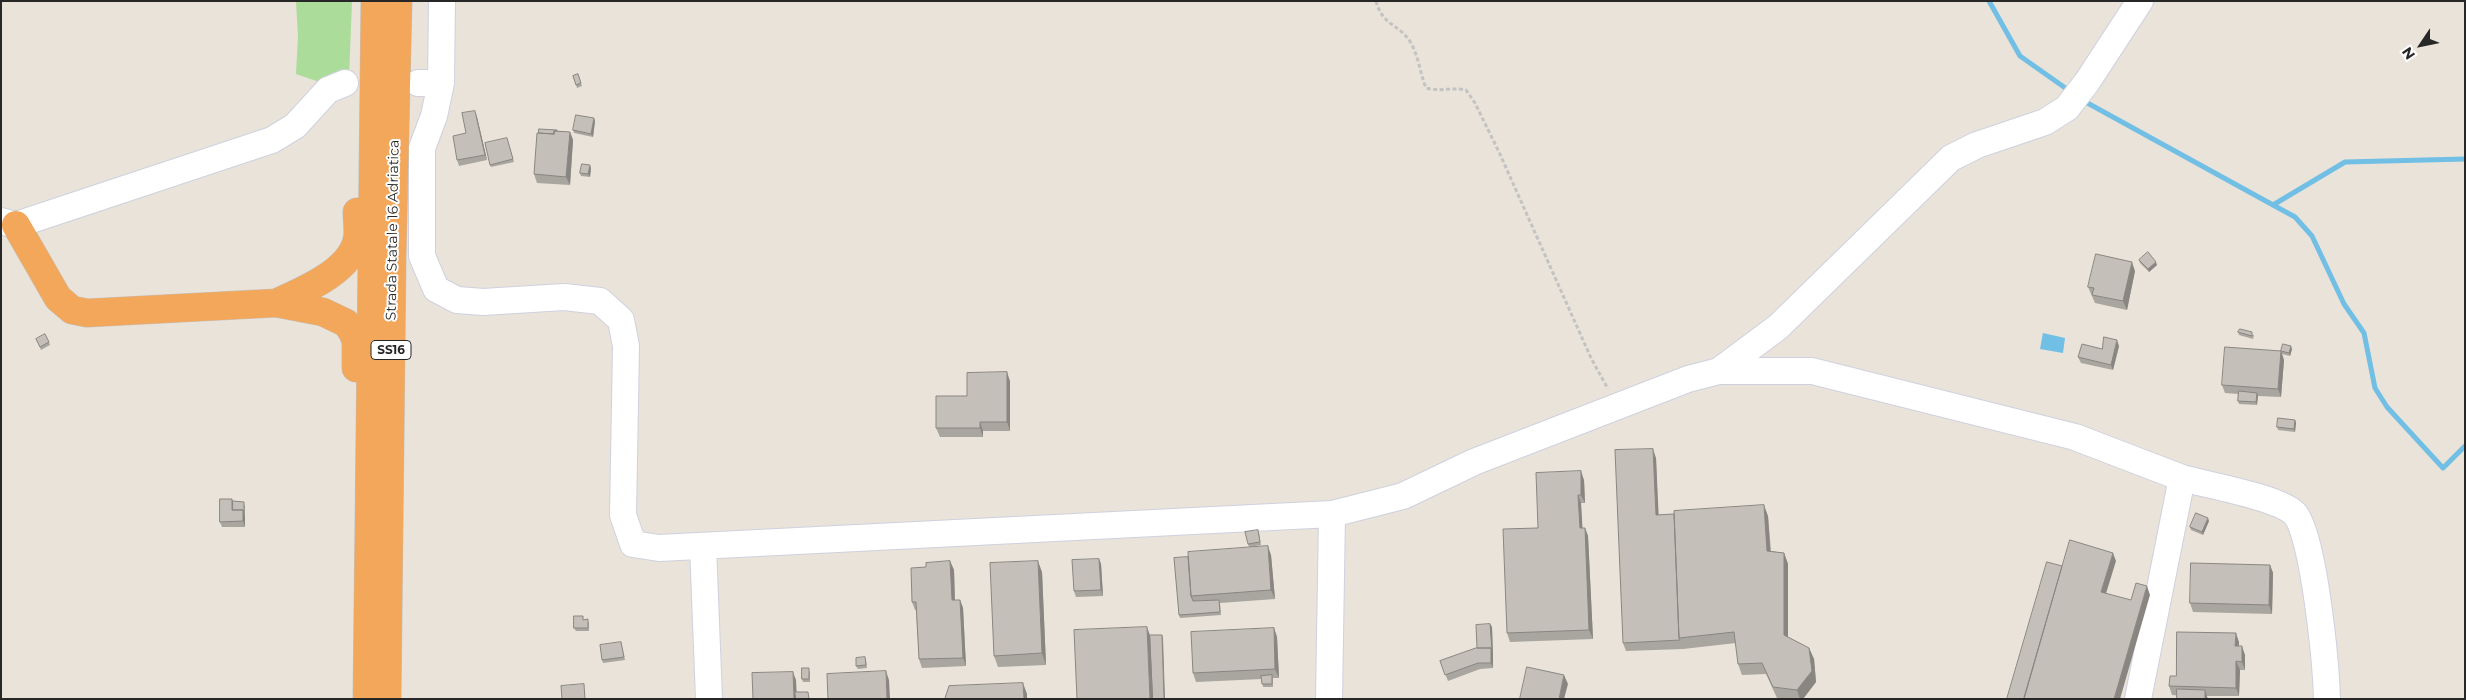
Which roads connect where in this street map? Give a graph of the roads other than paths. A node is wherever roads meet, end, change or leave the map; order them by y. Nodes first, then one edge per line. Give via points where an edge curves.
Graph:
1 (374, 1) edge
2 (398, 1) edge
3 (442, 1) edge
4 (2140, 1) edge
5 (345, 83) dead end
6 (374, 94) junction
7 (8, 223) edge
8 (276, 303) junction
9 (1719, 371) junction
10 (2182, 478) junction
11 (1332, 514) junction
12 (703, 546) junction
13 (369, 554) junction
14 (367, 699) edge
15 (387, 699) edge
16 (709, 699) edge
17 (1329, 699) edge
18 (2138, 699) edge
19 (2328, 699) edge

1 - 6 highway, Strada Statale 16 Adriatica / SS16
2 - 15 highway, Strada Statale 16 Adriatica / SS16
3 - 12 street via 430,83 434,116 422,148 422,256 436,289 466,301 564,297 600,301 621,320 626,346 624,515 633,544 659,548
4 - 9 street via 2067,108 2045,122 1977,145 1951,158 1778,327
5 - 7 street via 328,90 295,126 272,140
6 - 8 highway via 358,146 357,240 346,260 319,283
6 - 13 highway, Strada Statale 16 Adriatica / SS16
7 - 8 highway via 58,298 72,310 88,313
8 - 13 highway via 323,312 346,323 356,341 354,502
9 - 10 street via 1812,371 2075,437
9 - 11 street via 1474,462 1403,496
10 - 18 street
10 - 19 street via 2263,498 2294,514 2305,535 2316,591
11 - 12 street
11 - 17 street
12 - 16 street
13 - 14 highway, Strada Statale 16 Adriatica / SS16

